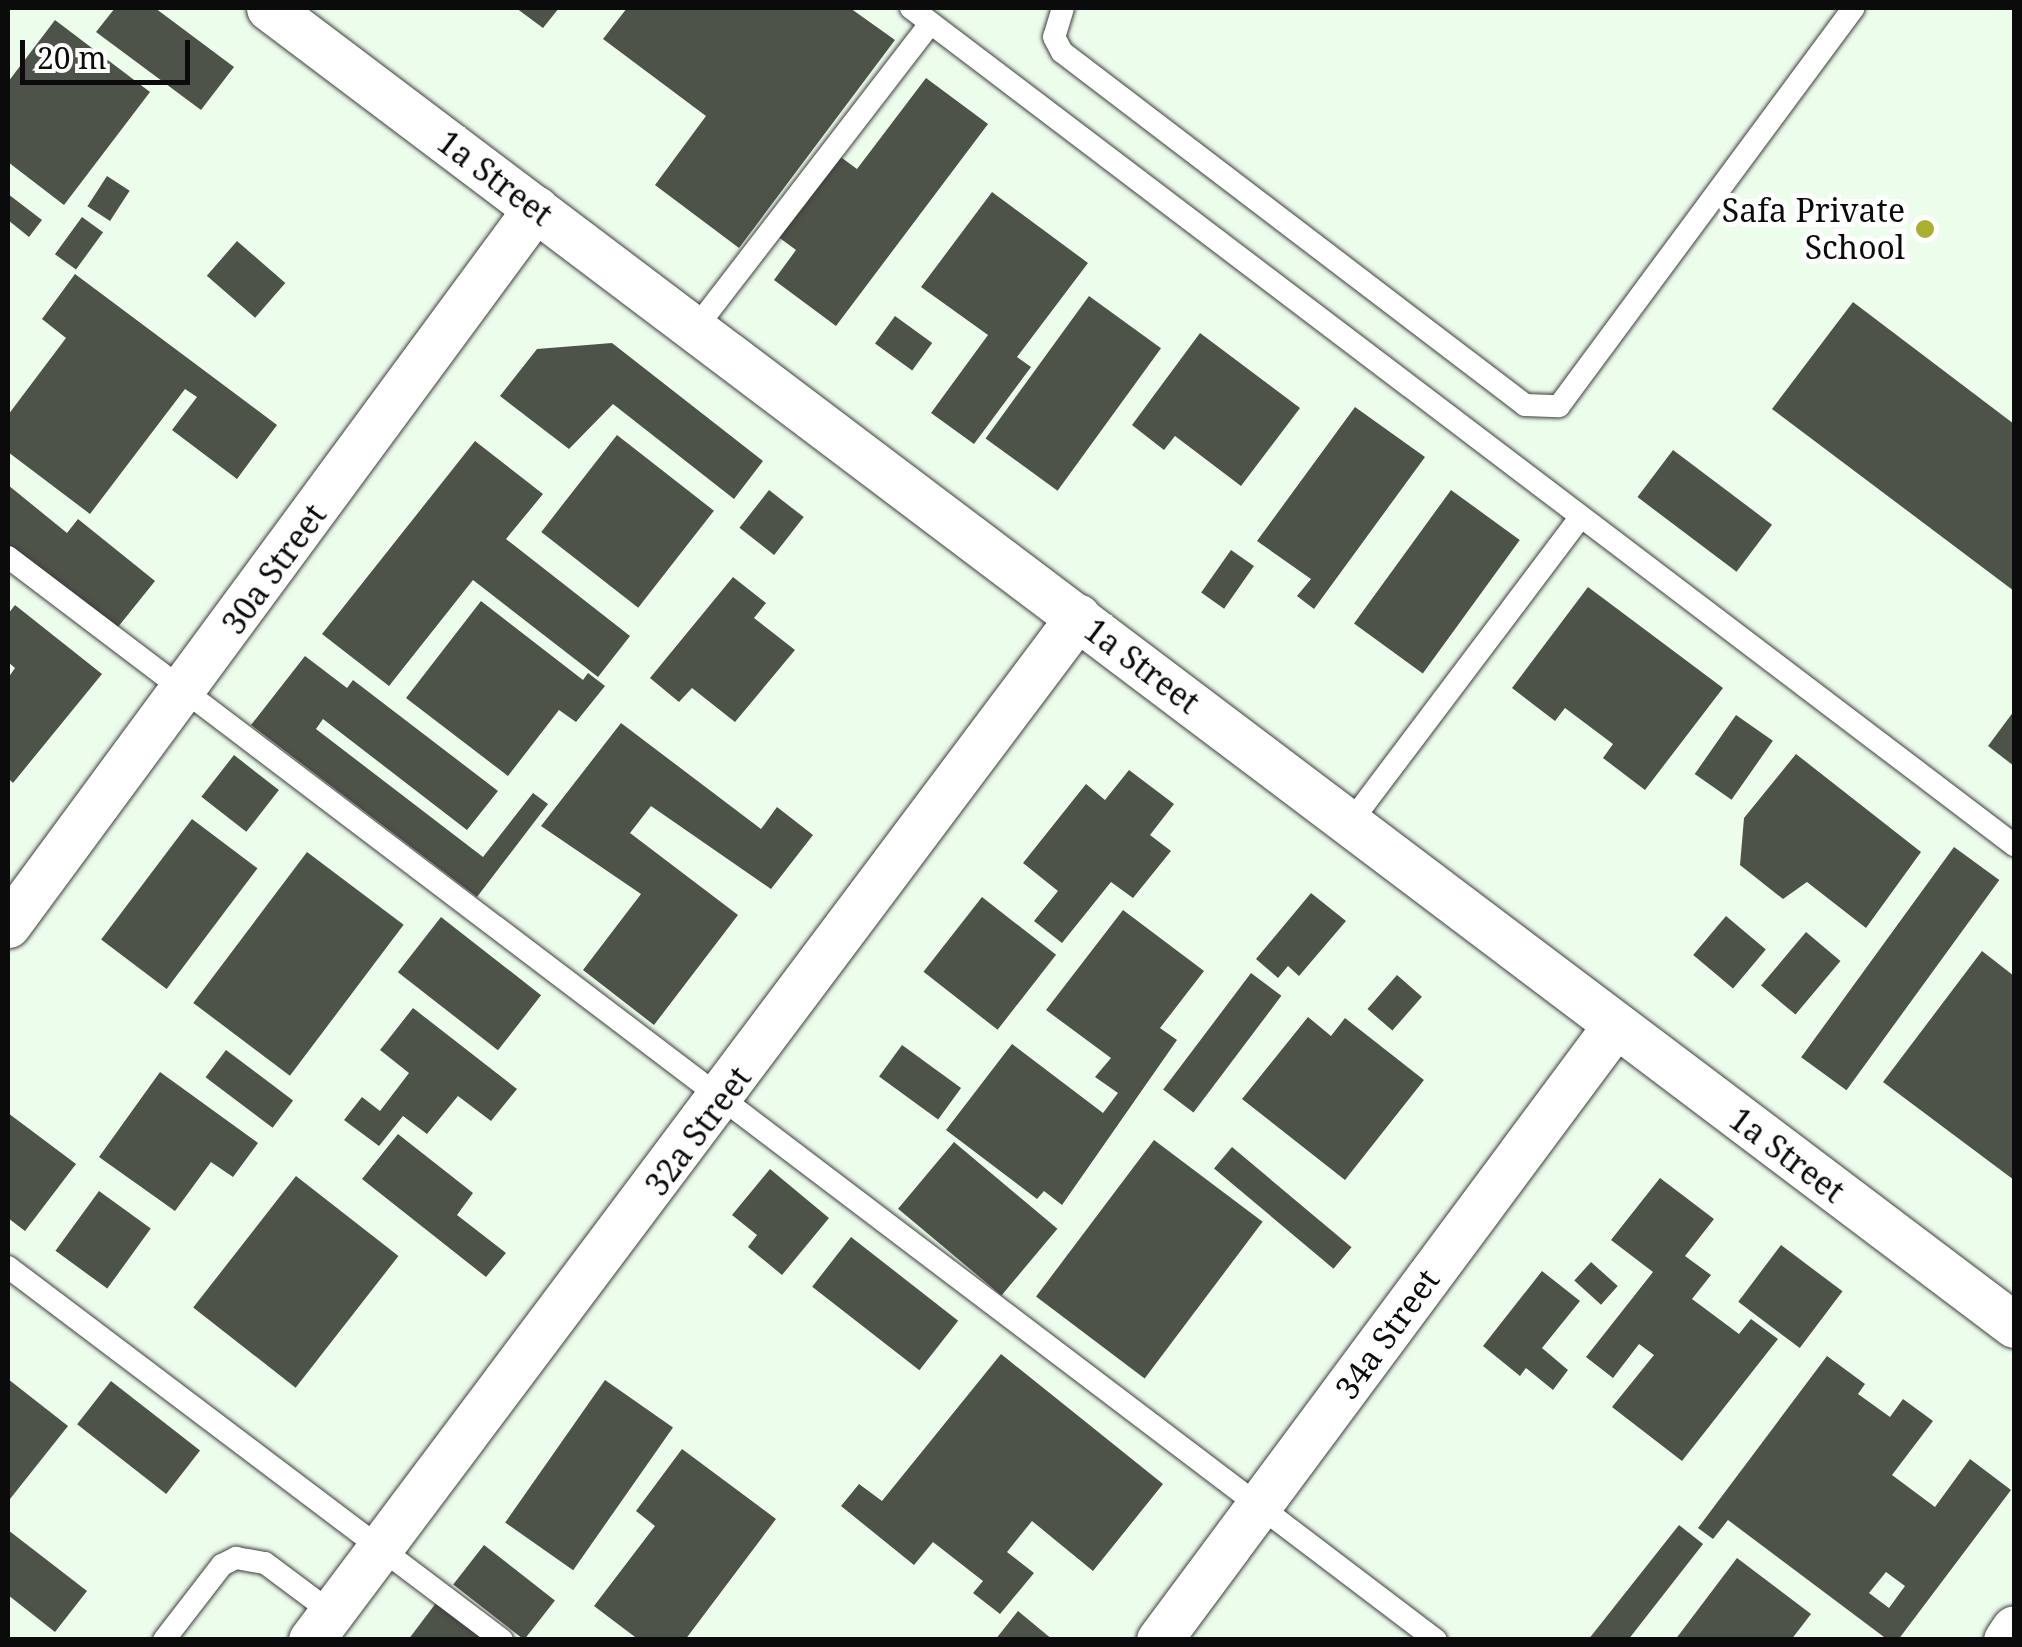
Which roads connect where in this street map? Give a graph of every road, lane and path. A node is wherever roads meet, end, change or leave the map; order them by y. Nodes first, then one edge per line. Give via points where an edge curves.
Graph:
1 (269, 8) edge
2 (912, 8) edge
3 (1063, 8) edge
4 (1853, 8) edge
5 (931, 23) junction
6 (536, 208) junction
7 (695, 329) junction
8 (1580, 518) junction
9 (8, 557) edge
10 (1078, 617) junction
11 (184, 692) junction
12 (1350, 823) junction
13 (2014, 845) edge
14 (8, 925) edge
15 (1614, 1026) junction
16 (722, 1100) junction
17 (8, 1266) edge
18 (2014, 1325) edge
19 (1260, 1506) junction
20 (381, 1548) junction
21 (322, 1626) edge
22 (2014, 1628) edge
23 (164, 1640) edge
24 (502, 1640) edge
25 (1159, 1640) edge
26 (1436, 1640) edge
27 (2006, 1640) edge

1 - 6 street, 1a Street
2 - 5 lane
3 - 4 lane via 1054,37 1062,52 1524,406 1559,406
5 - 7 lane
5 - 8 lane
6 - 7 street, 1a Street
6 - 11 street, 30a Street
7 - 10 street, 1a Street
8 - 12 lane
8 - 13 lane
9 - 11 lane
10 - 12 street, 1a Street
10 - 16 street, 32a Street
11 - 14 street, 30a Street
11 - 16 lane
12 - 15 street, 1a Street
15 - 18 street, 1a Street
15 - 19 street, 34a Street
16 - 19 lane
16 - 20 street, 32a Street
17 - 20 lane
19 - 25 street, 34a Street
19 - 26 lane
20 - 21 street, 32a Street
20 - 24 lane
21 - 23 lane via 266,1563 236,1558 222,1565
22 - 27 street

